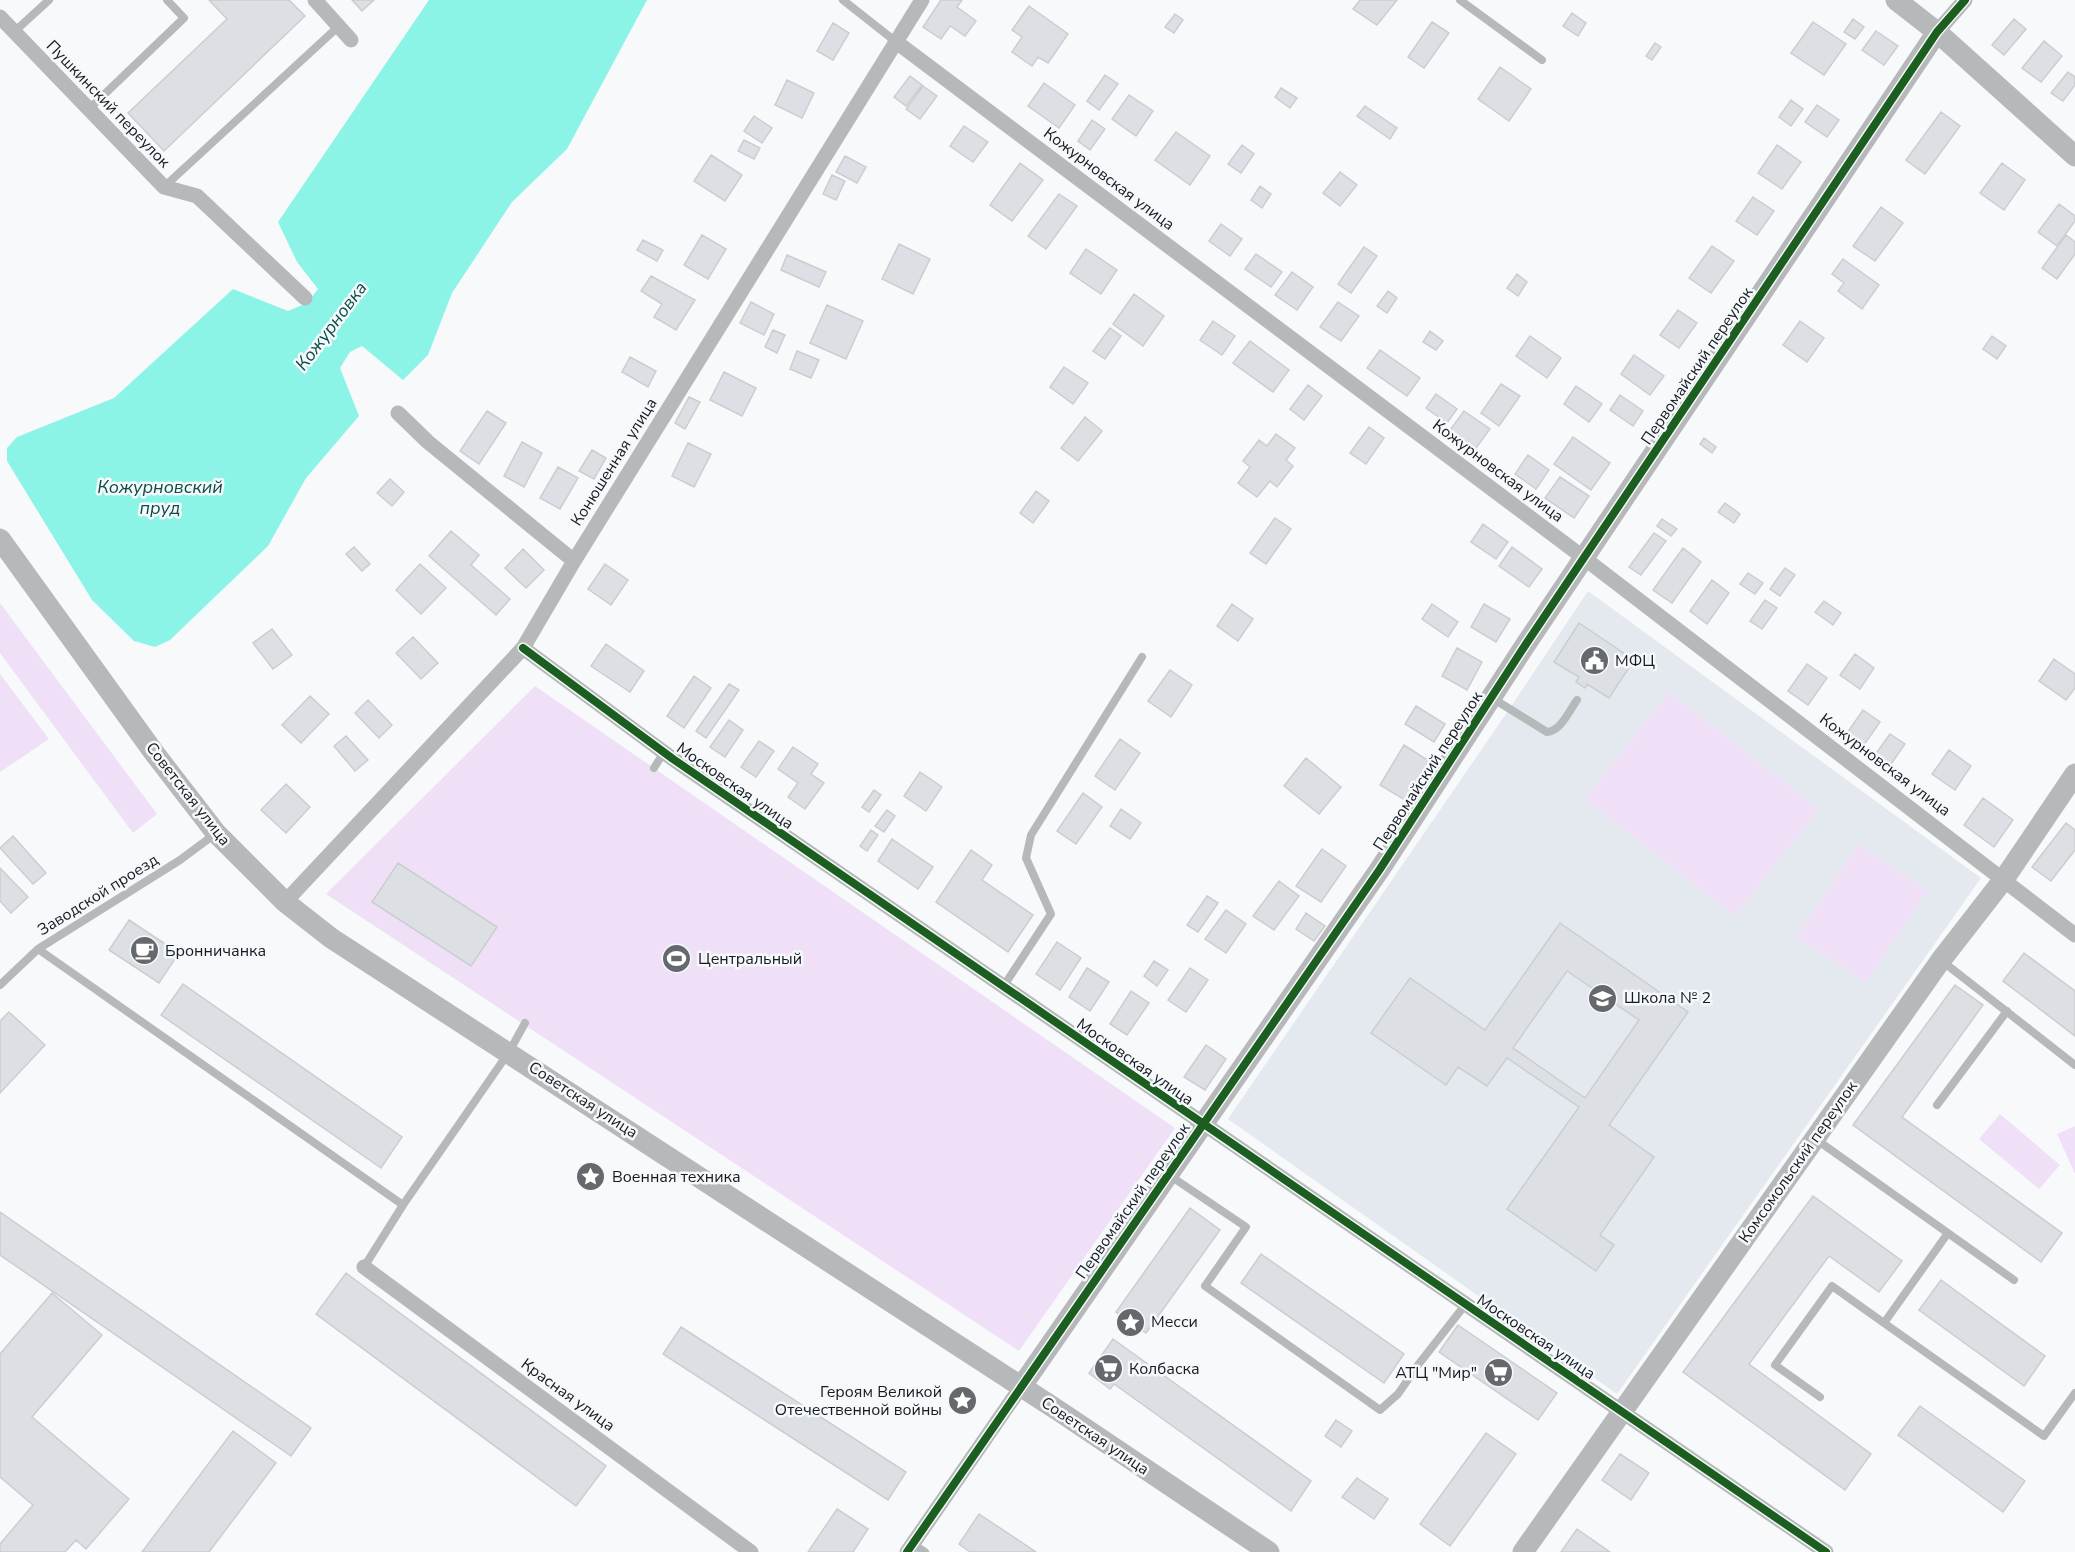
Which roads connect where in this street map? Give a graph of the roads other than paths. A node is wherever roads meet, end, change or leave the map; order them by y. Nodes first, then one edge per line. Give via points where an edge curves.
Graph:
1 (49, 0) edge
2 (167, 0) edge
3 (315, 0) edge
4 (843, 0) edge
5 (922, 0) edge
6 (1460, 0) edge
7 (1896, 0) edge
8 (1965, 0) edge
9 (0, 17) edge
10 (339, 26) junction
11 (14, 32) junction
12 (1937, 32) junction
13 (351, 39) dead end
14 (895, 41) junction
15 (1542, 60) dead end
16 (89, 109) junction
17 (2075, 156) edge
18 (164, 187) junction
19 (305, 298) dead end
20 (398, 413) dead end
21 (0, 539) edge
22 (1584, 558) junction
23 (574, 561) junction
24 (523, 648) junction
25 (1142, 657) dead end
26 (1491, 697) junction
27 (1576, 700) dead end
28 (664, 752) junction
29 (654, 768) dead end
30 (2075, 774) edge
31 (216, 833) junction
32 (2004, 879) junction
33 (285, 902) junction
34 (2075, 934) edge
35 (38, 949) junction
36 (1941, 960) junction
37 (0, 985) edge
38 (1003, 987) junction
39 (2007, 1011) junction
40 (525, 1023) dead end
41 (509, 1052) junction
42 (2075, 1065) edge
43 (1938, 1105) dead end
44 (1202, 1124) junction
45 (1815, 1139) junction
46 (1168, 1174) junction
47 (403, 1205) junction
48 (1948, 1233) junction
49 (364, 1266) joint
50 (2014, 1280) dead end
51 (1465, 1305) junction
52 (1884, 1323) junction
53 (1021, 1387) junction
54 (2075, 1394) edge
55 (1820, 1397) dead end
56 (1621, 1412) junction
57 (915, 1549) edge
58 (751, 1552) edge
59 (1269, 1552) edge
60 (1523, 1552) edge
61 (1826, 1552) edge

1 - 11 lane
2 - 16 lane via 184,18
3 - 10 street
4 - 14 lane
5 - 14 street, Конюшенная улица
6 - 15 lane
7 - 12 street
8 - 12 street, Первомайский переулок
9 - 11 street, Пушкинский переулок
10 - 13 street
10 - 18 lane
11 - 16 street, Пушкинский переулок
12 - 17 street
12 - 22 street, Первомайский переулок
14 - 22 street, Кожурновская улица
14 - 23 street, Конюшенная улица
16 - 18 street, Пушкинский переулок
18 - 19 street, Пушкинский переулок via 197,196
20 - 23 street
21 - 31 street, Советская улица
22 - 26 street, Первомайский переулок
22 - 32 street, Кожурновская улица
23 - 24 street, Конюшенная улица
24 - 28 street, Московская улица
24 - 33 street, Конюшенная улица
25 - 38 lane via 1031,835 1026,858 1051,914
26 - 27 lane via 1546,732 1558,727
26 - 44 street, Первомайский переулок via 1380,869
28 - 29 lane
28 - 38 street, Московская улица
30 - 32 street, Комсомольский переулок
31 - 33 street, Советская улица
31 - 35 lane, Заводской проезд
32 - 34 street, Кожурновская улица
32 - 36 street, Комсомольский переулок
33 - 41 street, Советская улица via 331,938
35 - 37 lane, Заводской проезд
35 - 47 lane
36 - 39 lane
36 - 45 street, Комсомольский переулок
38 - 44 street, Московская улица
39 - 42 lane
39 - 43 lane
40 - 41 lane
41 - 47 lane
41 - 53 street, Советская улица
44 - 46 street, Первомайский переулок
44 - 51 street, Московская улица
45 - 48 lane
45 - 56 street, Комсомольский переулок
46 - 51 lane via 1246,1227 1205,1286 1380,1410 1398,1394
46 - 53 street, Первомайский переулок
47 - 49 lane
48 - 50 lane
48 - 52 lane
49 - 58 street, Красная улица
51 - 56 street, Московская улица
52 - 54 lane via 2044,1436
52 - 55 lane via 1832,1286 1775,1365
53 - 57 street, Первомайский переулок
53 - 59 street, Советская улица
56 - 60 street, Комсомольский переулок
56 - 61 street, Московская улица

